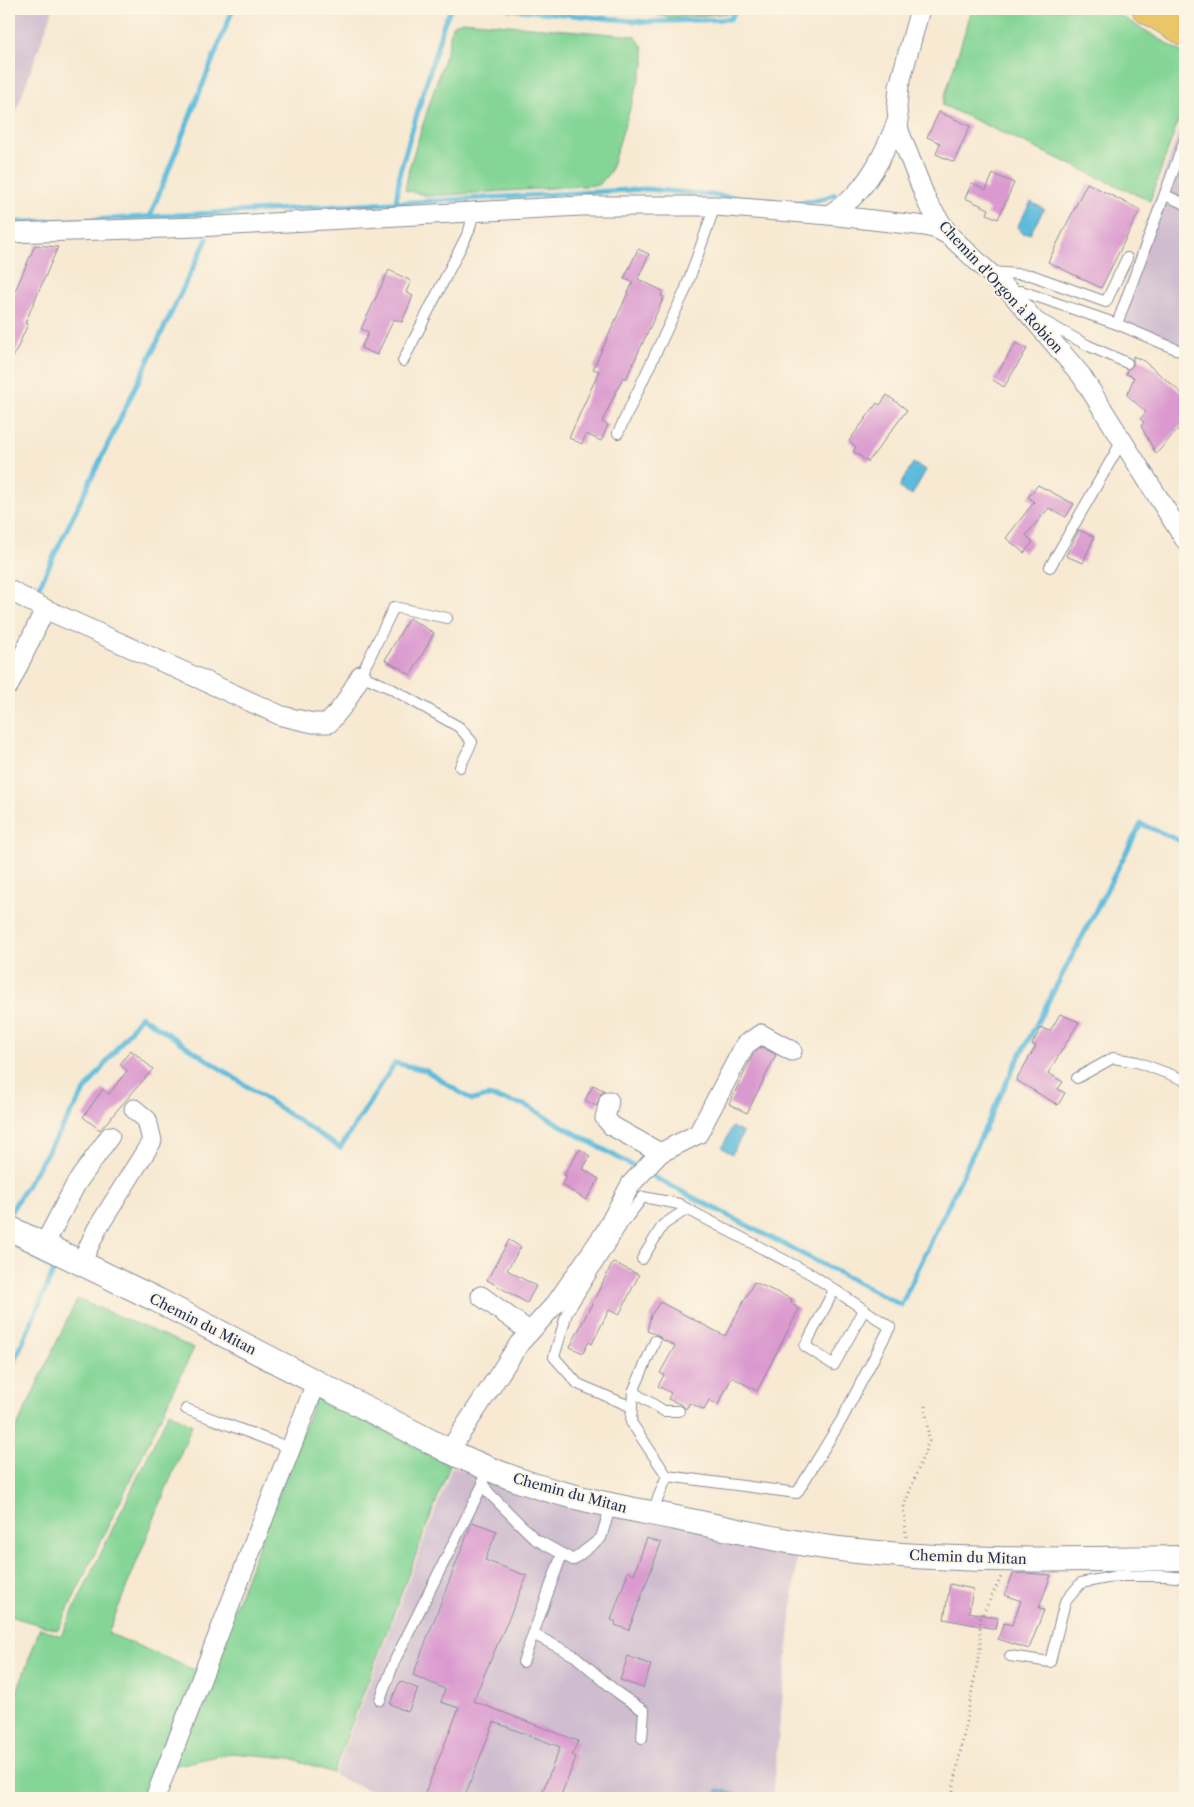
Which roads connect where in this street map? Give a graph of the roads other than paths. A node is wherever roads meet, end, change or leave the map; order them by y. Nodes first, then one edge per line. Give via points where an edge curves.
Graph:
1 (920, 9) edge
2 (1146, 9) edge
3 (1185, 32) edge
4 (898, 119) junction
5 (1185, 138) edge
6 (1165, 195) junction
7 (1185, 204) edge
8 (716, 206) junction
9 (474, 211) junction
10 (829, 215) junction
11 (9, 233) edge
12 (950, 236) junction
13 (1127, 258) dead end
14 (988, 272) junction
15 (1010, 292) junction
16 (1029, 313) junction
17 (1117, 324) junction
18 (1185, 353) edge
19 (403, 361) dead end
20 (1127, 363) dead end
21 (618, 433) dead end
22 (1122, 441) junction
23 (1185, 540) edge
24 (1050, 567) dead end
25 (9, 590) edge
26 (45, 609) junction
27 (446, 618) dead end
28 (361, 675) junction
29 (9, 684) edge
30 (460, 767) dead end
31 (792, 1051) dead end
32 (1077, 1078) dead end
33 (1185, 1080) edge
34 (609, 1101) dead end
35 (134, 1109) dead end
36 (110, 1136) dead end
37 (660, 1154) junction
38 (687, 1208) junction
39 (9, 1228) edge
40 (44, 1245) junction
41 (642, 1260) dead end
42 (82, 1263) junction
43 (834, 1290) junction
44 (481, 1296) dead end
45 (864, 1310) junction
46 (530, 1332) junction
47 (655, 1340) dead end
48 (316, 1383) junction
49 (633, 1392) junction
50 (632, 1407) junction
51 (186, 1409) dead end
52 (679, 1411) dead end
53 (290, 1448) junction
54 (449, 1451) junction
55 (484, 1476) junction
56 (667, 1476) junction
57 (610, 1505) junction
58 (652, 1513) junction
59 (562, 1554) junction
60 (1185, 1558) edge
61 (1185, 1578) edge
62 (533, 1634) junction
63 (1010, 1656) dead end
64 (523, 1662) dead end
65 (380, 1700) dead end
66 (642, 1738) dead end
67 (155, 1798) edge

1 - 4 street, Chemin d'Orgon à Robion via 899,86
2 - 3 main road
4 - 10 street via 871,175 853,197
4 - 12 street, Chemin d'Orgon à Robion via 899,131 925,198
5 - 6 lane
6 - 7 lane
6 - 17 lane
8 - 9 street via 581,206
8 - 10 street
8 - 21 lane via 685,291
9 - 11 street
9 - 19 lane via 469,231
10 - 12 street via 925,226
12 - 14 street, Chemin d'Orgon à Robion
13 - 14 lane via 1106,302 1032,274
14 - 15 street, Chemin d'Orgon à Robion
15 - 16 street, Chemin d'Orgon à Robion
15 - 17 lane via 1020,291
16 - 20 lane
16 - 22 street, Chemin d'Orgon à Robion via 1081,375
17 - 18 lane
22 - 23 street, Chemin d'Orgon à Robion
22 - 24 lane
25 - 26 street
26 - 28 street via 282,716 313,723 329,723
26 - 29 street
27 - 28 lane via 394,607
28 - 30 lane via 459,727 472,742
31 - 37 street via 761,1034 745,1045 698,1134
32 - 33 lane via 1114,1058 1137,1062
34 - 37 street via 605,1118 612,1126
35 - 42 street via 147,1120 152,1141 97,1228
36 - 40 street via 76,1184
37 - 46 street via 612,1204 604,1234 557,1302
38 - 41 lane via 664,1225
38 - 43 lane via 811,1274
38 - 50 lane via 643,1197 567,1313 554,1357 578,1384
39 - 40 street, Chemin du Mitan
40 - 42 street, Chemin du Mitan
42 - 48 street, Chemin du Mitan
43 - 45 lane
43 - 45 lane via 805,1346 834,1365
44 - 46 street
45 - 56 lane via 890,1327 842,1419 798,1493
46 - 54 street via 518,1344
47 - 49 lane
48 - 53 street
48 - 54 street, Chemin du Mitan
49 - 50 lane
49 - 52 lane via 664,1411
50 - 56 lane via 631,1422
51 - 53 lane
53 - 67 street
54 - 55 street, Chemin du Mitan
55 - 57 street, Chemin du Mitan via 512,1478
55 - 59 lane via 489,1493 535,1539
55 - 65 lane via 395,1660
56 - 58 lane
57 - 58 street, Chemin du Mitan
57 - 59 lane via 601,1538 573,1560
58 - 60 street, Chemin du Mitan via 794,1542 908,1556 1004,1560
59 - 62 lane
61 - 63 lane via 1117,1576 1081,1583 1065,1602 1050,1662
62 - 64 lane
62 - 66 lane via 575,1656 644,1711

